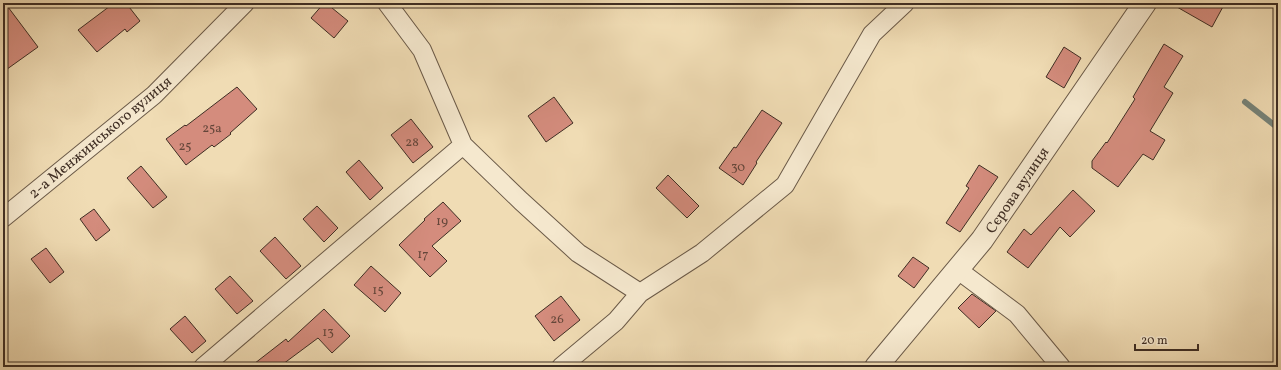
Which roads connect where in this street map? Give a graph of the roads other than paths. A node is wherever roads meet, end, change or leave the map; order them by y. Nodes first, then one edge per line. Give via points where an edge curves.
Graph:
1 (245, 3) edge
2 (387, 3) edge
3 (905, 3) edge
4 (1145, 3) edge
5 (463, 145) junction
6 (3, 218) edge
7 (958, 270) junction
8 (640, 293) junction
9 (204, 367) edge
10 (561, 367) edge
11 (876, 367) edge
12 (1061, 367) edge

1 - 6 street, 2-а Менжинського вулиця via 154,95
2 - 5 street via 422,50
3 - 8 street via 872,34 786,185 702,253
4 - 7 street, Сєрова вулиця via 982,240
5 - 8 street via 578,253
5 - 9 street
7 - 11 street, Сєрова вулиця
7 - 12 street via 1017,314
8 - 10 street via 616,321

